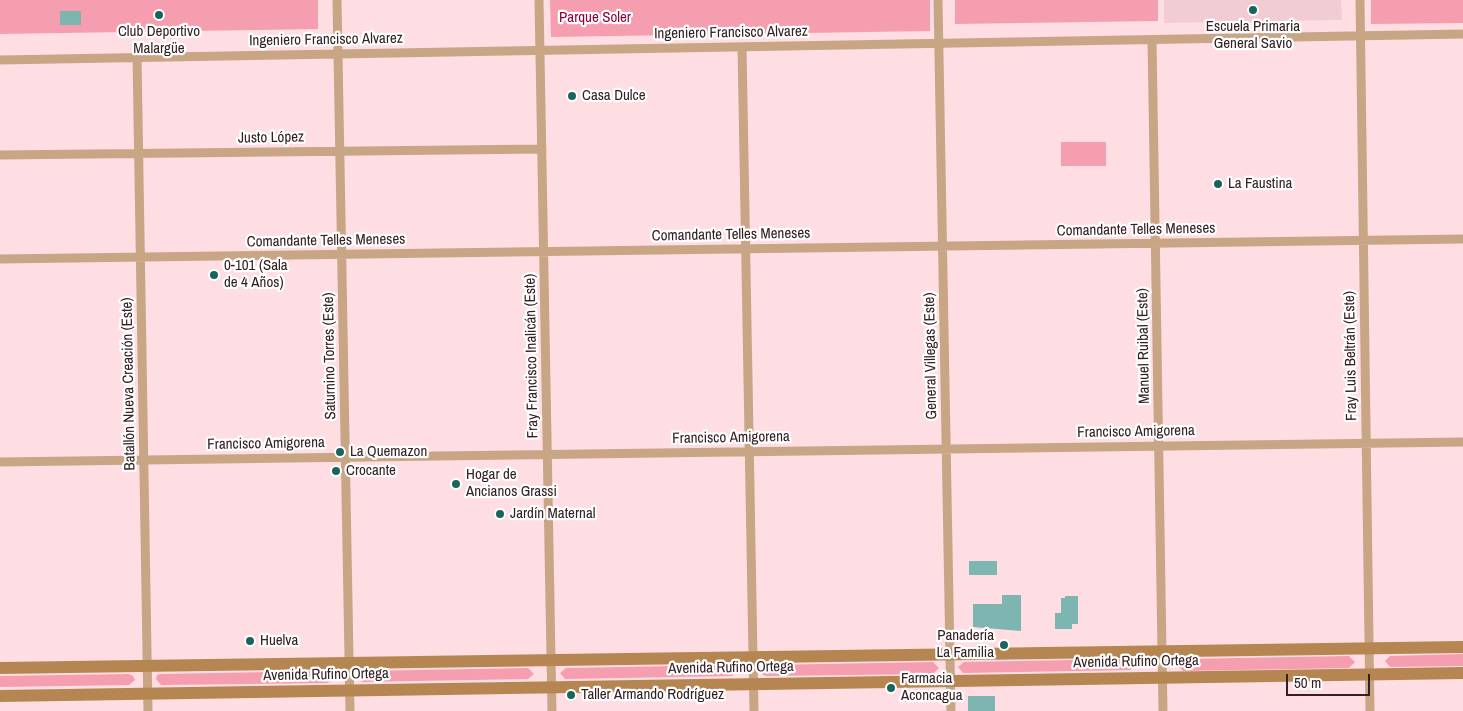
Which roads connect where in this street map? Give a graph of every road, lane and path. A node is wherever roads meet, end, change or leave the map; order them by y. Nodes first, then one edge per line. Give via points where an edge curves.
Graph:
1 (337, 0) edge
2 (539, 0) edge
3 (938, 0) edge
4 (1360, 0) edge
5 (1463, 34) edge
6 (1360, 36) junction
7 (1152, 40) junction
8 (939, 44) junction
9 (742, 47) junction
10 (540, 50) junction
11 (338, 54) junction
12 (137, 57) junction
13 (0, 60) edge
14 (542, 148) junction
15 (340, 151) junction
16 (139, 153) junction
17 (0, 154) edge
18 (1463, 239) edge
19 (1363, 240) junction
20 (1156, 243) junction
21 (943, 246) junction
22 (746, 249) junction
23 (544, 252) junction
24 (342, 254) junction
25 (140, 257) junction
26 (0, 259) edge
27 (1463, 442) edge
28 (1366, 443) junction
29 (1159, 446) junction
30 (947, 448) junction
31 (750, 452) junction
32 (547, 454) junction
33 (346, 457) junction
34 (144, 460) junction
35 (0, 462) edge
36 (1463, 647) edge
37 (1369, 648) junction
38 (1162, 651) junction
39 (950, 654) junction
40 (753, 657) junction
41 (551, 660) junction
42 (349, 663) junction
43 (147, 666) junction
44 (0, 668) edge
45 (1463, 673) edge
46 (1370, 675) junction
47 (1163, 678) junction
48 (951, 681) junction
49 (754, 684) junction
50 (552, 687) junction
51 (350, 690) junction
52 (148, 694) junction
53 (0, 696) edge
54 (148, 711) edge
55 (350, 711) edge
56 (552, 711) edge
57 (754, 711) edge
58 (952, 711) edge
59 (1163, 711) edge
60 (1370, 711) edge

1 - 11 street, Saturnino Torres (Este)
2 - 10 street, Fray Francisco Inalicán (Este)
3 - 8 street, General Villegas (Este)
4 - 6 street, Fray Luis Beltrán (Este)
5 - 6 street, Ingeniero Francisco Alvarez
6 - 7 street, Ingeniero Francisco Alvarez
6 - 19 street, Fray Luis Beltrán (Este)
7 - 8 street, Ingeniero Francisco Alvarez
7 - 20 street, Manuel Ruibal (Este)
8 - 9 street, Ingeniero Francisco Alvarez
8 - 21 street, General Villegas (Este)
9 - 10 street, Ingeniero Francisco Alvarez
9 - 22 street
10 - 11 street, Ingeniero Francisco Alvarez
10 - 14 street, Fray Francisco Inalicán (Este)
11 - 12 street, Ingeniero Francisco Alvarez
11 - 15 street, Saturnino Torres (Este)
12 - 13 street, Ingeniero Francisco Alvarez
12 - 16 street, Batallón Nueva Creación (Este)
14 - 15 street, Justo López
14 - 23 street, Fray Francisco Inalicán (Este)
15 - 16 street, Justo López
15 - 24 street, Saturnino Torres (Este)
16 - 17 street, Justo López
16 - 25 street, Batallón Nueva Creación (Este)
18 - 19 street, Comandante Telles Meneses
19 - 20 street, Comandante Telles Meneses
19 - 28 street, Fray Luis Beltrán (Este)
20 - 21 street, Comandante Telles Meneses
20 - 29 street, Manuel Ruibal (Este)
21 - 22 street, Comandante Telles Meneses
21 - 30 street, General Villegas (Este)
22 - 23 street, Comandante Telles Meneses
22 - 31 street
23 - 24 street, Comandante Telles Meneses
23 - 32 street, Fray Francisco Inalicán (Este)
24 - 25 street, Comandante Telles Meneses
24 - 33 street, Saturnino Torres (Este)
25 - 26 street, Comandante Telles Meneses
25 - 34 street, Batallón Nueva Creación (Este)
27 - 28 street, Francisco Amigorena
28 - 29 street, Francisco Amigorena
28 - 37 street, Fray Luis Beltrán (Este)
29 - 30 street, Francisco Amigorena
29 - 38 street, Manuel Ruibal (Este)
30 - 31 street, Francisco Amigorena
30 - 39 street, General Villegas (Este)
31 - 32 street, Francisco Amigorena
31 - 40 street
32 - 33 street, Francisco Amigorena
32 - 41 street, Fray Francisco Inalicán (Este)
33 - 34 street, Francisco Amigorena
33 - 42 street, Saturnino Torres (Este)
34 - 35 street, Francisco Amigorena
34 - 43 street, Batallón Nueva Creación (Este)
36 - 37 main road, Avenida Rufino Ortega
37 - 38 main road, Avenida Rufino Ortega
37 - 46 street, Fray Luis Beltrán (Este)
38 - 39 main road, Avenida Rufino Ortega
38 - 47 street, Manuel Ruibal (Este)
39 - 40 main road, Avenida Rufino Ortega
39 - 48 street, General Villegas (Este)
40 - 41 main road, Avenida Rufino Ortega
40 - 49 street
41 - 42 main road, Avenida Rufino Ortega
41 - 50 street, Fray Francisco Inalicán (Este)
42 - 43 main road, Avenida Rufino Ortega
42 - 51 street, Saturnino Torres (Este)
43 - 44 main road, Avenida Rufino Ortega
43 - 52 street, Batallón Nueva Creación (Este)
45 - 46 main road, Avenida Rufino Ortega
46 - 47 main road, Avenida Rufino Ortega
46 - 60 street, Fray Luis Beltrán (Este)
47 - 48 main road, Avenida Rufino Ortega
47 - 59 street, Manuel Ruibal (Este)
48 - 49 main road, Avenida Rufino Ortega
48 - 58 street, General Villegas (Este)
49 - 50 main road, Avenida Rufino Ortega
49 - 57 street
50 - 51 main road, Avenida Rufino Ortega
50 - 56 street, Fray Francisco Inalicán (Este)
51 - 52 main road, Avenida Rufino Ortega
51 - 55 street, Saturnino Torres (Este)
52 - 53 main road, Avenida Rufino Ortega
52 - 54 street, Batallón Nueva Creación (Este)

